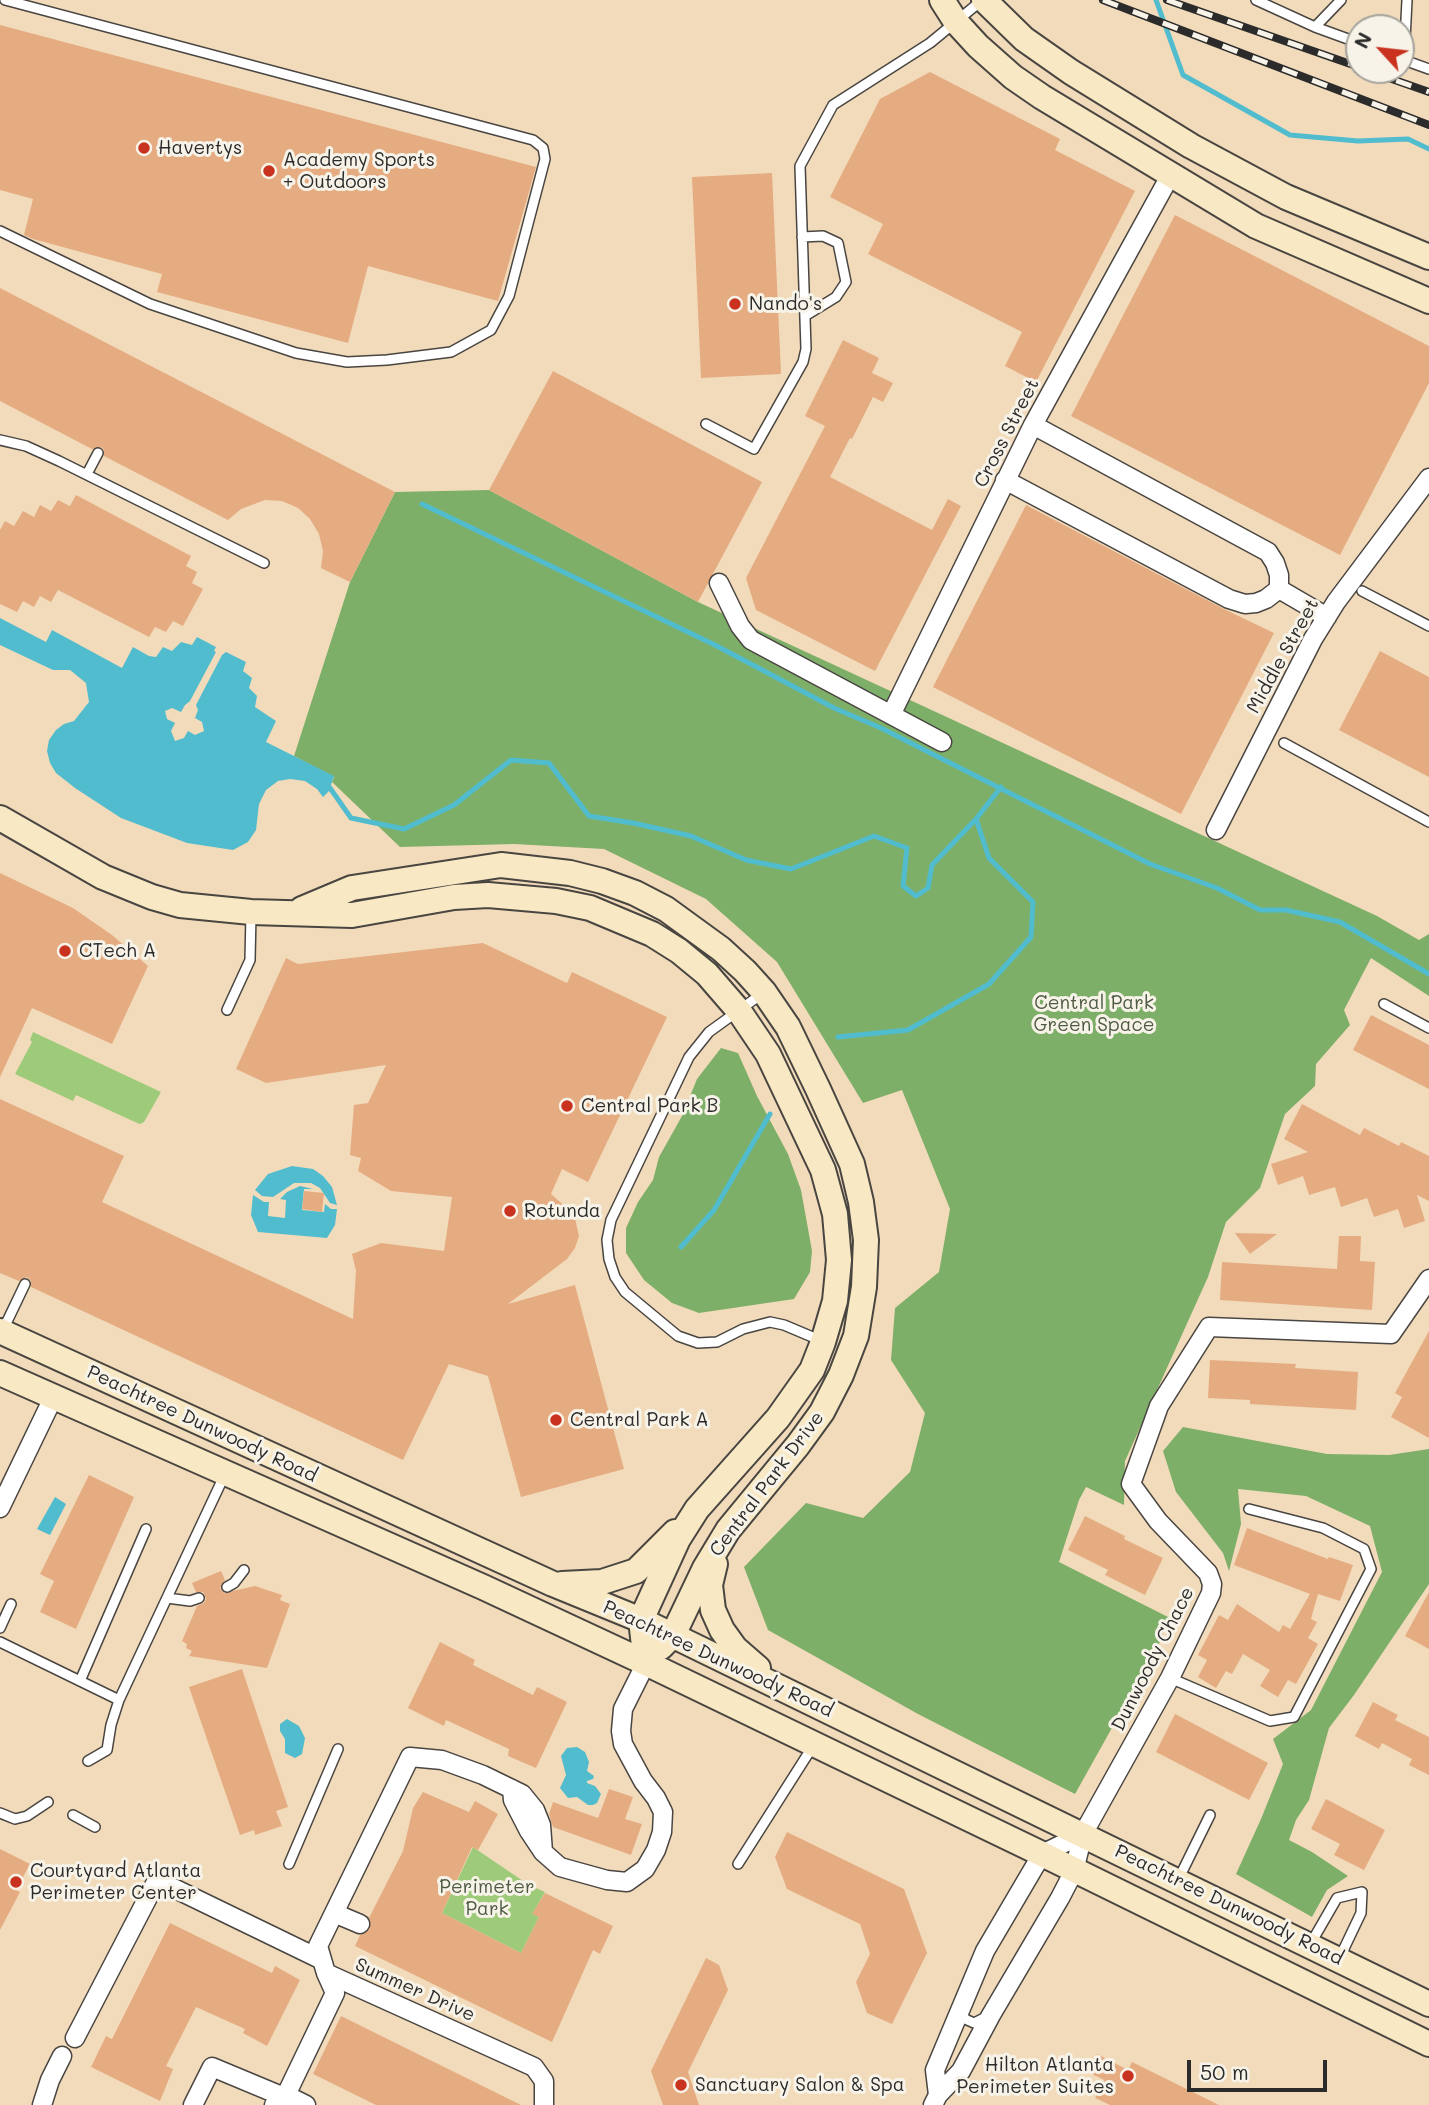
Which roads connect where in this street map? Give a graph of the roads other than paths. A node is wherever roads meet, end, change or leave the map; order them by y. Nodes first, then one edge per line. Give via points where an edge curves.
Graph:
1 (5, 0) edge
2 (942, 0) edge
3 (983, 0) edge
4 (1256, 0) edge
5 (1342, 0) edge
6 (956, 22) junction
7 (1315, 27) junction
8 (1345, 38) edge
9 (1170, 176) junction
10 (0, 230) edge
11 (802, 237) junction
12 (1429, 257) edge
13 (1429, 301) edge
14 (805, 316) junction
15 (706, 424) dead end
16 (1033, 425) junction
17 (0, 440) edge
18 (98, 453) dead end
19 (87, 474) junction
20 (1429, 478) edge
21 (1005, 480) junction
22 (264, 563) dead end
23 (719, 583) dead end
24 (1279, 589) junction
25 (1362, 591) dead end
26 (1327, 617) junction
27 (1429, 626) edge
28 (891, 715) junction
29 (942, 742) dead end
30 (1284, 743) dead end
31 (0, 818) edge
32 (1429, 822) edge
33 (1216, 830) dead end
34 (251, 912) junction
35 (295, 912) junction
36 (765, 992) junction
37 (1384, 1004) dead end
38 (228, 1010) dead end
39 (739, 1011) junction
40 (1429, 1028) edge
41 (1429, 1279) edge
42 (25, 1284) dead end
43 (1, 1331) edge
44 (824, 1342) junction
45 (0, 1373) edge
46 (54, 1396) junction
47 (226, 1472) junction
48 (0, 1508) edge
49 (1249, 1508) dead end
50 (697, 1509) junction
51 (146, 1530) dead end
52 (728, 1530) junction
53 (244, 1570) dead end
54 (553, 1584) junction
55 (227, 1587) dead end
56 (167, 1598) junction
57 (199, 1598) dead end
58 (11, 1604) dead end
59 (641, 1620) junction
60 (0, 1628) edge
61 (673, 1635) junction
62 (0, 1642) edge
63 (646, 1663) junction
64 (1170, 1678) junction
65 (80, 1681) junction
66 (780, 1686) junction
67 (119, 1700) junction
68 (814, 1744) junction
69 (338, 1749) dead end
70 (88, 1761) dead end
71 (48, 1802) dead end
72 (0, 1813) edge
73 (73, 1815) dead end
74 (1210, 1815) dead end
75 (95, 1827) dead end
76 (1083, 1834) junction
77 (1042, 1854) junction
78 (289, 1864) dead end
79 (737, 1864) dead end
80 (1074, 1871) junction
81 (1178, 1880) junction
82 (334, 1913) junction
83 (360, 1924) dead end
84 (1311, 1945) junction
85 (322, 1960) junction
86 (1339, 1960) junction
87 (1429, 2004) edge
88 (961, 2006) junction
89 (991, 2015) junction
90 (75, 2038) dead end
91 (1429, 2044) edge
92 (62, 2056) dead end
93 (282, 2099) edge
94 (935, 2100) edge
95 (42, 2105) edge
96 (193, 2105) edge
97 (306, 2105) edge
98 (544, 2105) edge

1 - 10 lane via 533,140 543,148 545,159 509,296 491,330 451,352 413,357 347,362 296,353 150,304
2 - 6 main road
3 - 6 lane
3 - 12 main road via 1042,52 1191,146 1286,197
4 - 7 lane
5 - 7 lane
6 - 9 main road via 1013,77
6 - 11 lane via 833,105 800,166
7 - 8 lane
9 - 13 main road via 1256,226
9 - 16 street, Cross Street
11 - 14 lane
11 - 14 lane via 823,236 838,243 846,282 836,297
14 - 15 lane via 803,362 754,449
16 - 21 street, Cross Street
16 - 24 street via 1268,552 1279,575
17 - 19 lane via 26,446
18 - 19 lane
19 - 22 lane
20 - 26 street, Middle Street
21 - 24 street via 1229,599 1256,603
21 - 28 street, Cross Street
23 - 28 street via 751,640
24 - 26 street
25 - 27 lane
26 - 33 street, Middle Street
28 - 29 street
30 - 32 lane
31 - 34 main road, Central Park Drive via 103,877 152,897 180,905
34 - 35 main road, Central Park Drive
34 - 38 lane via 250,960
35 - 36 main road, Central Park Drive via 352,888 469,868 501,865 570,873 635,893 666,909 721,948
35 - 39 main road, Central Park Drive via 352,915 488,895 590,908 652,934 679,951 707,974
36 - 39 lane
36 - 52 main road, Central Park Drive via 788,1027 852,1164 866,1240 864,1287 856,1336 822,1412
37 - 40 lane
39 - 44 main road, Central Park Drive via 790,1098 823,1170 835,1214 839,1260
39 - 44 lane via 709,1032 689,1057 611,1220 609,1259 625,1292 678,1336 698,1343 717,1342 770,1322
41 - 64 street, Dunwoody Chace via 1391,1334 1209,1327 1160,1406 1131,1484 1158,1521 1208,1573 1212,1584
42 - 43 lane
43 - 54 main road, Peachtree Dunwoody Road
44 - 50 main road, Central Park Drive via 812,1370 778,1418
45 - 46 main road, Peachtree Dunwoody Road
46 - 47 main road, Peachtree Dunwoody Road
46 - 48 street
47 - 56 lane
47 - 63 main road, Peachtree Dunwoody Road
49 - 64 lane via 1323,1528 1364,1549 1371,1569 1294,1717 1270,1721
50 - 54 main road via 636,1572 602,1582
50 - 59 main road, Central Park Drive
51 - 65 lane
52 - 61 main road, Central Park Drive
52 - 66 main road via 713,1568 713,1610 735,1648
53 - 55 lane
54 - 59 main road, Peachtree Dunwoody Road
56 - 57 lane
56 - 67 lane
58 - 60 lane
59 - 61 main road, Peachtree Dunwoody Road
59 - 63 main road
61 - 63 main road, Central Park Drive
61 - 66 main road, Peachtree Dunwoody Road
62 - 65 lane
63 - 68 main road, Peachtree Dunwoody Road
63 - 82 street via 623,1709 621,1731 623,1744 663,1812 662,1832 645,1869 627,1882 560,1867 542,1852 541,1825 522,1794 442,1760 410,1757
64 - 76 street, Dunwoody Chace
65 - 67 lane
66 - 76 main road, Peachtree Dunwoody Road
67 - 70 lane via 107,1750
68 - 77 main road, Peachtree Dunwoody Road
68 - 79 lane
69 - 78 lane
71 - 72 lane via 15,1819
73 - 75 lane
74 - 81 lane
76 - 77 street
76 - 80 street, Dunwoody Chace
76 - 81 main road, Peachtree Dunwoody Road
77 - 80 main road, Peachtree Dunwoody Road
77 - 88 street via 985,1951
80 - 89 street, Dunwoody Chace
80 - 91 main road, Peachtree Dunwoody Road
81 - 84 main road, Peachtree Dunwoody Road
82 - 83 street
82 - 85 street
84 - 86 main road, Peachtree Dunwoody Road
84 - 86 lane via 1337,1898 1362,1892 1361,1913
85 - 90 street, Summer Drive via 157,1880
85 - 93 street, Summer Drive via 335,1993
85 - 98 street, Summer Drive via 534,2067 544,2081
86 - 87 main road, Peachtree Dunwoody Road
88 - 89 lane via 965,2019 974,2023
88 - 94 street via 935,2070
89 - 94 street, Dunwoody Chace via 961,2071
92 - 95 street
93 - 96 street via 212,2067
93 - 97 street

